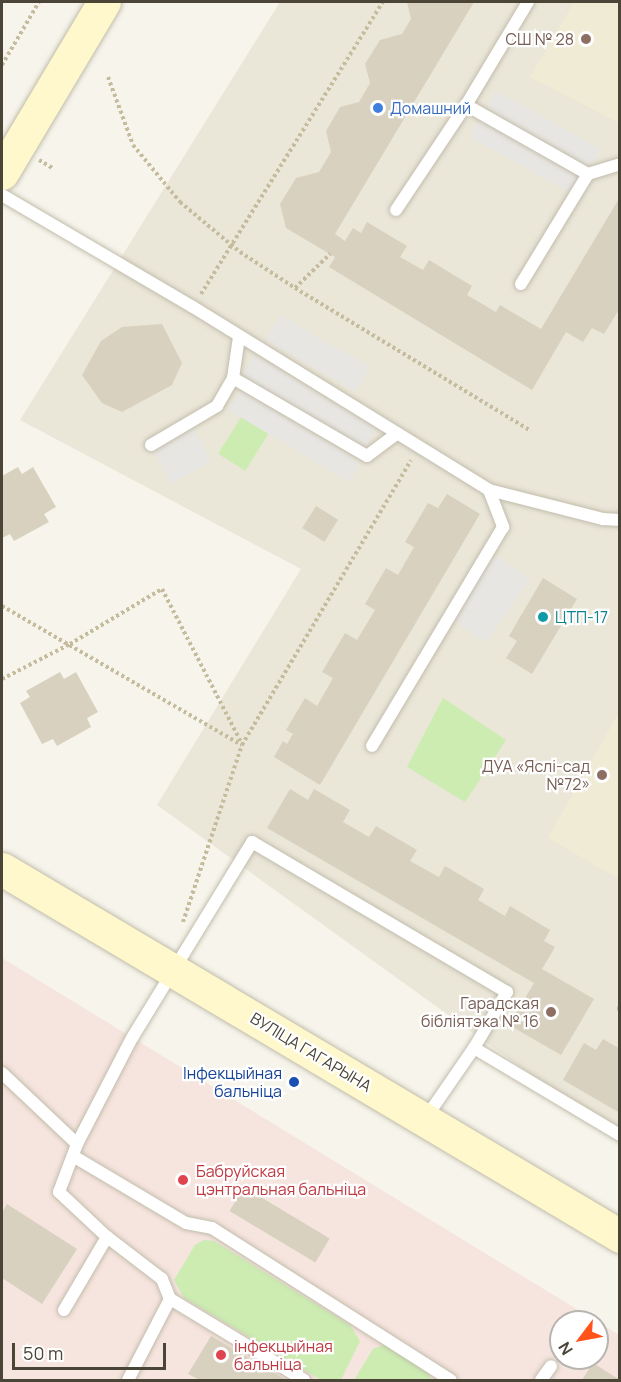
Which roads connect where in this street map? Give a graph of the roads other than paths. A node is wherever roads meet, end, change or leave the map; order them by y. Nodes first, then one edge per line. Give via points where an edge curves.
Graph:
1 (104, 2) edge
2 (528, 2) edge
3 (466, 105) junction
4 (620, 164) edge
5 (2, 173) edge
6 (588, 174) junction
7 (2, 195) edge
8 (396, 210) dead end
9 (521, 284) dead end
10 (239, 337) junction
11 (232, 378) junction
12 (397, 433) junction
13 (151, 445) dead end
14 (489, 490) junction
15 (620, 520) edge
16 (372, 746) dead end
17 (2, 869) edge
18 (174, 971) junction
19 (474, 1048) junction
20 (2, 1072) edge
21 (424, 1120) junction
22 (620, 1135) edge
23 (75, 1150) junction
24 (620, 1236) edge
25 (107, 1237) junction
26 (170, 1299) junction
27 (64, 1310) dead end
28 (128, 1380) edge
29 (304, 1380) edge
30 (451, 1380) edge

1 - 5 main road
2 - 3 lane
3 - 6 lane
3 - 8 lane
4 - 6 lane
6 - 9 lane
7 - 10 lane
10 - 11 lane
10 - 12 lane
11 - 12 lane via 367,456
11 - 13 lane via 217,406
12 - 14 lane
14 - 15 lane
14 - 16 lane via 503,527
17 - 18 main road, ВУЛІЦА ГАГАРЫНА
18 - 19 lane via 252,842 507,992
18 - 21 main road, ВУЛІЦА ГАГАРЫНА
18 - 23 lane via 132,1038
19 - 21 lane
19 - 22 lane
20 - 23 lane
21 - 24 main road, ВУЛІЦА ГАГАРЫНА
23 - 25 lane via 59,1192
23 - 30 lane via 186,1223 212,1228
25 - 26 lane via 162,1279
25 - 27 lane
26 - 28 lane
26 - 29 lane

